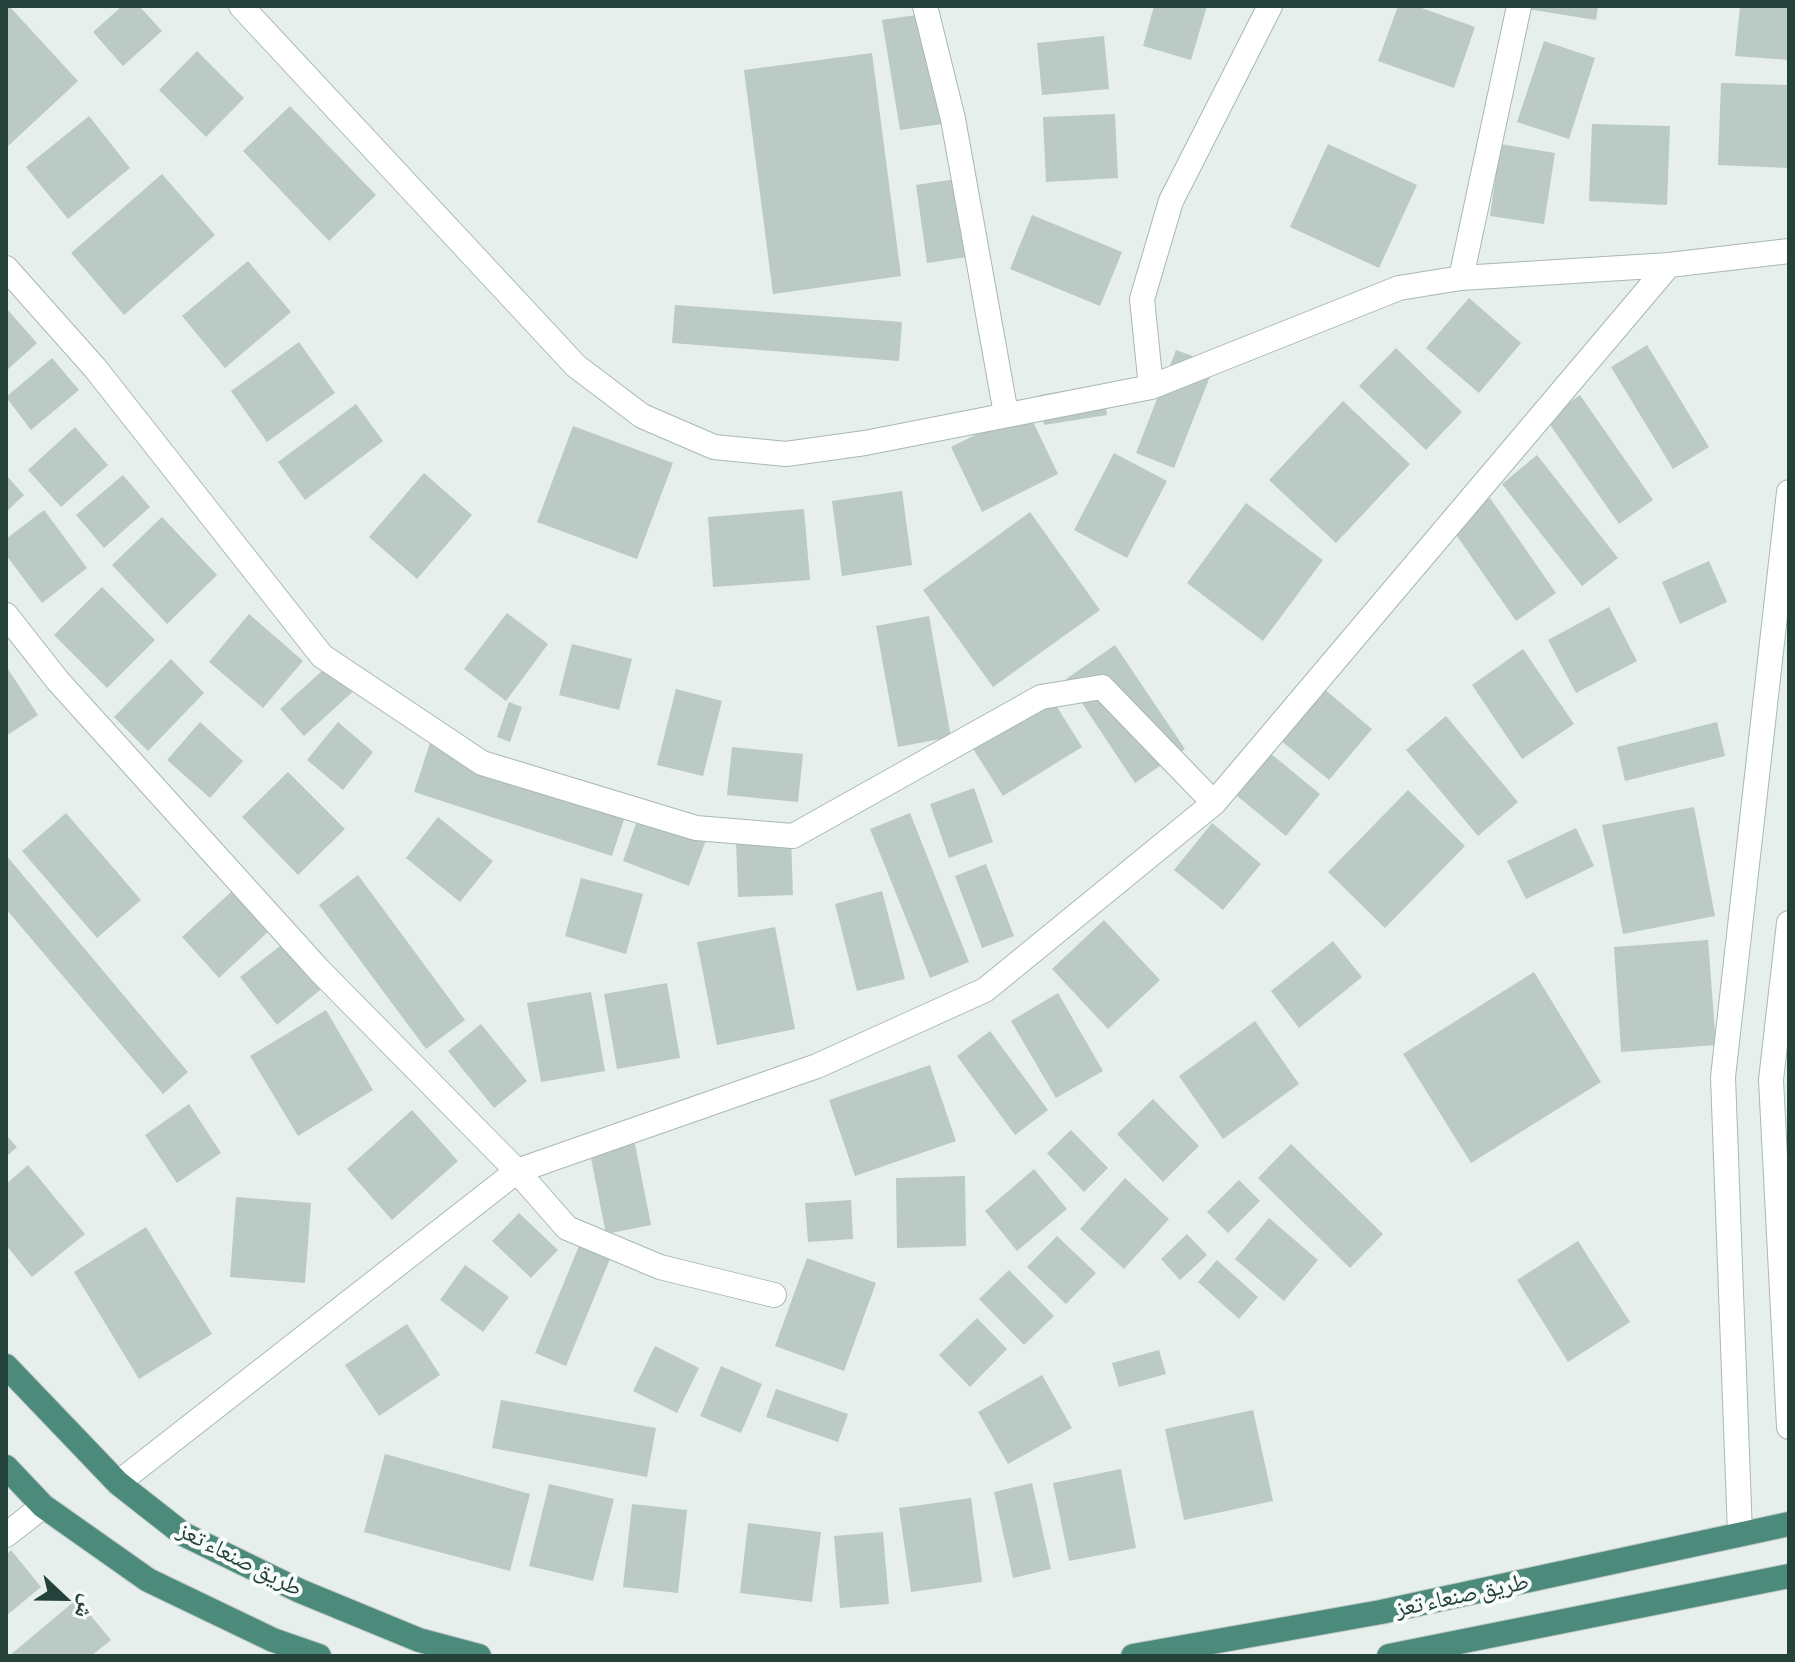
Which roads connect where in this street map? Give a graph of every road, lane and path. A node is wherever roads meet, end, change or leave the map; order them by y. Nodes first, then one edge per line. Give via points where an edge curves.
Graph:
1 (241, 6) edge
2 (925, 6) edge
3 (1270, 6) edge
4 (1519, 6) edge
5 (1789, 251) edge
6 (1669, 265) junction
7 (6, 268) edge
8 (1461, 278) junction
9 (1151, 387) junction
10 (1006, 414) junction
11 (1789, 492) edge
12 (6, 615) edge
13 (1214, 803) junction
14 (1789, 923) edge
15 (517, 1171) junction
16 (774, 1295) dead end
17 (6, 1366) edge
18 (1789, 1427) edge
19 (6, 1467) edge
20 (118, 1483) junction
21 (43, 1506) junction
22 (1789, 1524) edge
23 (1740, 1534) junction
24 (6, 1535) edge
25 (1789, 1576) edge
26 (319, 1656) edge
27 (479, 1656) edge
28 (1133, 1656) edge
29 (1389, 1656) edge

1 - 10 street via 576,366 642,416 714,447 786,454
2 - 10 street via 953,119
3 - 9 street via 1171,201 1142,299
4 - 8 street
5 - 6 street
6 - 8 street
6 - 13 street
7 - 13 street via 95,368 322,656 482,763 696,828 793,836 1041,697 1102,687
8 - 9 street via 1399,288
9 - 10 street
11 - 23 street via 1723,1077
12 - 15 street via 58,681 319,970
13 - 15 street via 985,990 817,1066
14 - 18 street via 1771,1080
15 - 16 street via 567,1228 660,1267
15 - 20 street
17 - 20 highway, طريق صنعاء تعز
19 - 21 highway
20 - 27 highway, طريق صنعاء تعز via 183,1534 287,1585 419,1640
21 - 24 street
21 - 26 highway via 148,1580 273,1640
22 - 23 highway, طريق صنعاء تعز
23 - 28 highway, طريق صنعاء تعز via 1381,1612
25 - 29 highway, طريق صنعاء تعز

